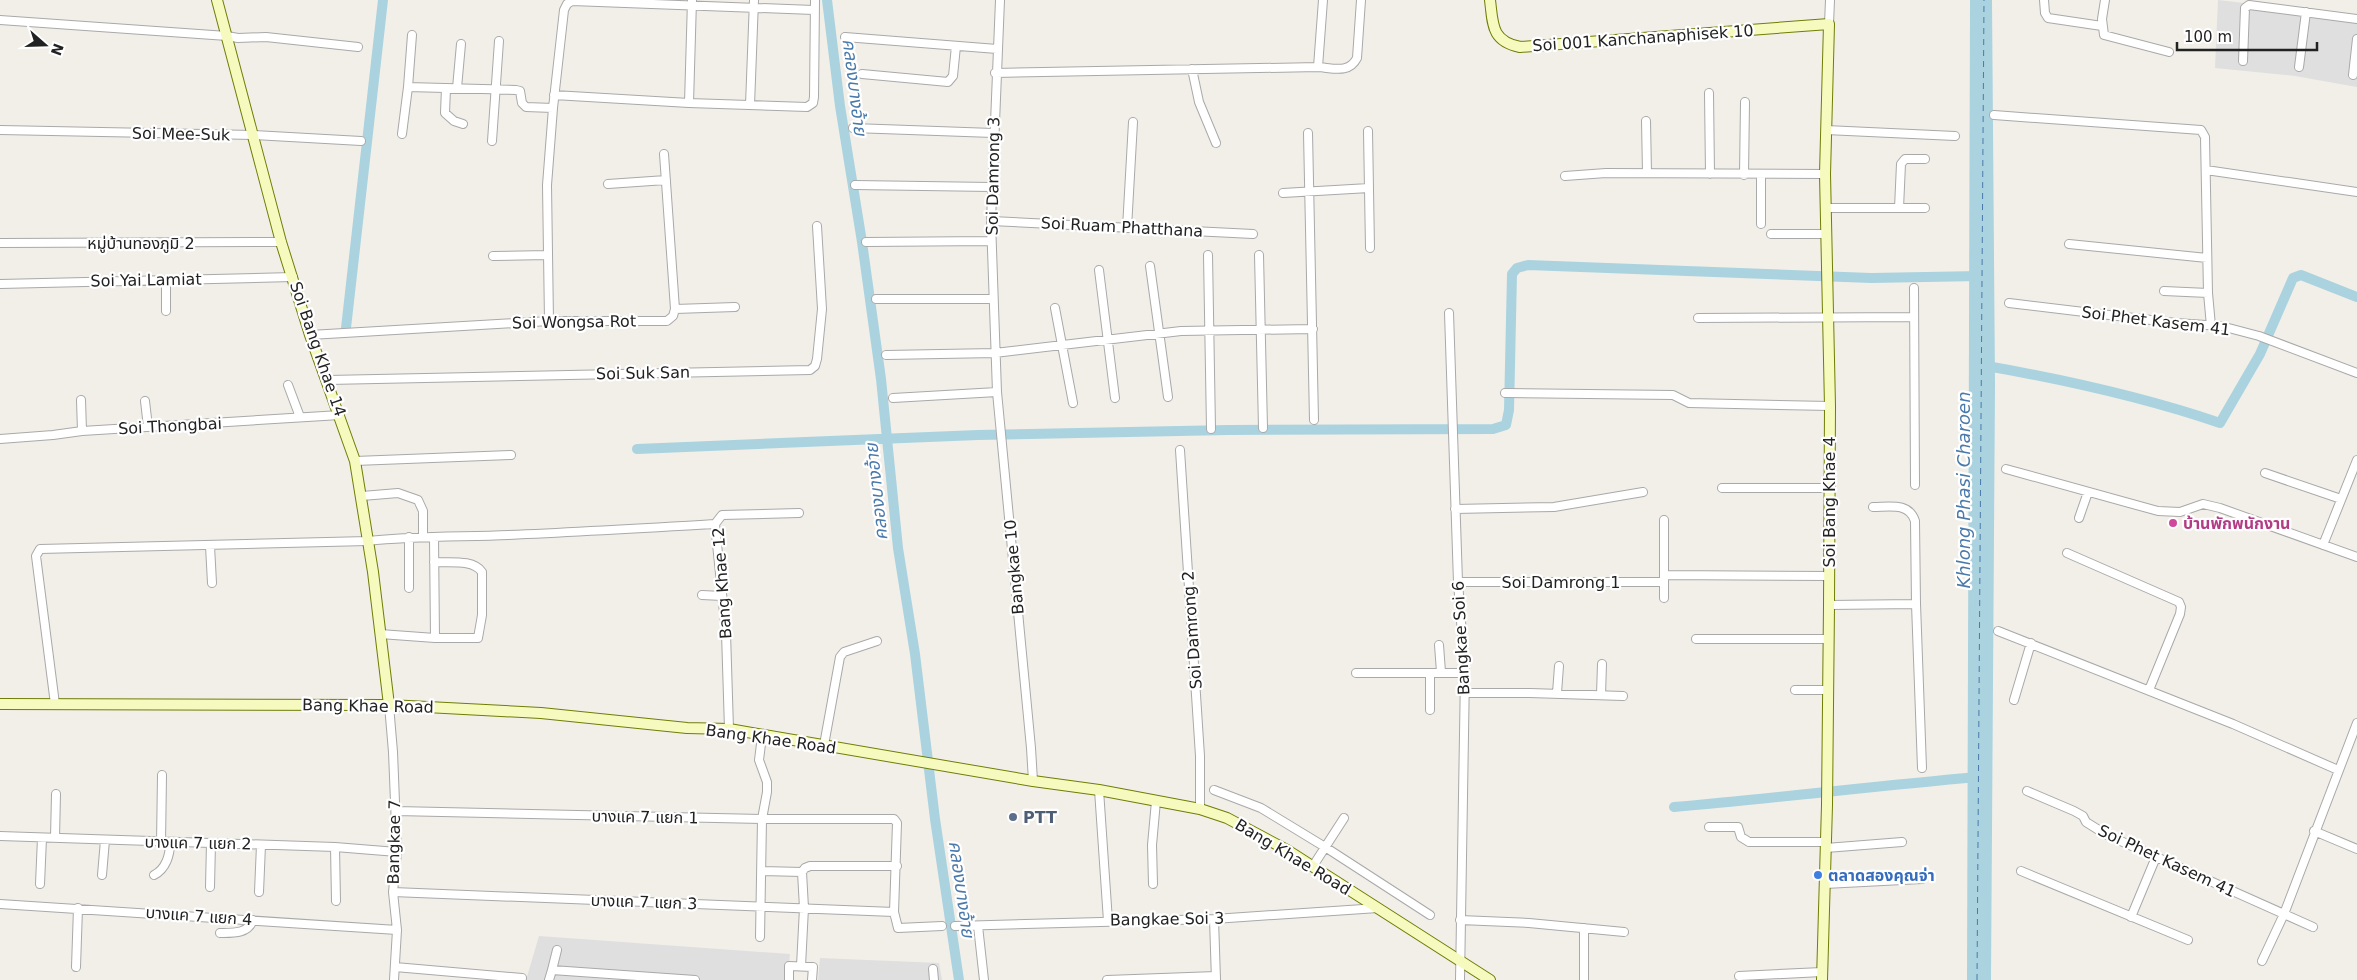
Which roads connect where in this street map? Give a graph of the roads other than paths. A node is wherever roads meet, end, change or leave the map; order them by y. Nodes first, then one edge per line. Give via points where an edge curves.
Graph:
1 (217, 0) edge
2 (815, 0) edge
3 (1000, 0) edge
4 (1323, 0) edge
5 (1361, 0) edge
6 (1490, 0) edge
7 (1830, 0) edge
8 (2044, 0) edge
9 (2104, 0) edge
10 (692, 3) edge
11 (754, 4) edge
12 (814, 10) junction
13 (2306, 12) junction
14 (2357, 19) edge
15 (0, 20) edge
16 (1829, 24) junction
17 (2102, 26) junction
18 (412, 35) dead end
19 (227, 36) junction
20 (844, 37) dead end
21 (2357, 39) edge
22 (498, 41) dead end
23 (461, 44) dead end
24 (956, 46) junction
25 (358, 47) dead end
26 (997, 49) junction
27 (2169, 52) dead end
28 (2243, 61) dead end
29 (1318, 67) junction
30 (2299, 67) dead end
31 (1192, 69) junction
32 (996, 73) junction
33 (862, 74) dead end
34 (2353, 74) dead end
35 (408, 87) junction
36 (446, 88) junction
37 (457, 88) junction
38 (495, 89) junction
39 (1709, 93) dead end
40 (554, 95) junction
41 (1746, 102) dead end
42 (689, 103) junction
43 (750, 105) junction
44 (553, 108) junction
45 (1994, 114) dead end
46 (1646, 121) dead end
47 (1133, 122) dead end
48 (463, 124) dead end
49 (853, 128) dead end
50 (0, 130) edge
51 (1826, 130) junction
52 (1368, 131) dead end
53 (993, 133) junction
54 (1308, 133) dead end
55 (402, 134) dead end
56 (254, 135) junction
57 (1955, 136) dead end
58 (362, 141) dead end
59 (492, 141) dead end
60 (1216, 143) dead end
61 (664, 154) dead end
62 (1924, 159) dead end
63 (2206, 170) junction
64 (1647, 173) junction
65 (1710, 174) junction
66 (1825, 174) junction
67 (1744, 175) junction
68 (1761, 175) junction
69 (1566, 176) dead end
70 (666, 180) junction
71 (608, 184) dead end
72 (855, 185) dead end
73 (992, 187) junction
74 (1369, 188) junction
75 (1310, 192) junction
76 (2357, 192) edge
77 (1283, 193) dead end
78 (1827, 208) junction
79 (1898, 208) junction
80 (1925, 208) dead end
81 (990, 221) junction
82 (1762, 224) dead end
83 (817, 226) dead end
84 (1127, 228) junction
85 (1253, 234) dead end
86 (1771, 234) dead end
87 (1828, 234) junction
88 (991, 240) junction
89 (281, 242) junction
90 (866, 242) dead end
91 (0, 243) edge
92 (2069, 244) dead end
93 (1370, 248) dead end
94 (548, 255) junction
95 (1208, 255) dead end
96 (493, 256) dead end
97 (1259, 256) dead end
98 (2207, 258) junction
99 (1150, 266) dead end
100 (1099, 270) dead end
101 (293, 277) junction
102 (166, 280) junction
103 (0, 284) edge
104 (1914, 288) dead end
105 (2164, 291) dead end
106 (2208, 293) junction
107 (993, 299) junction
108 (876, 300) dead end
109 (2008, 303) dead end
110 (734, 307) dead end
111 (1055, 308) dead end
112 (675, 309) junction
113 (166, 310) dead end
114 (1449, 313) dead end
115 (1914, 317) junction
116 (1698, 318) dead end
117 (1829, 319) junction
118 (549, 321) junction
119 (2211, 326) junction
120 (1312, 329) junction
121 (1260, 330) junction
122 (1209, 331) junction
123 (310, 334) junction
124 (1158, 334) junction
125 (1109, 340) junction
126 (1061, 345) junction
127 (995, 352) junction
128 (886, 355) dead end
129 (2357, 373) edge
130 (328, 380) junction
131 (288, 385) dead end
132 (997, 392) junction
133 (1505, 393) dead end
134 (1168, 397) dead end
135 (893, 398) dead end
136 (1115, 398) dead end
137 (81, 400) dead end
138 (145, 401) dead end
139 (1073, 403) dead end
140 (1830, 406) junction
141 (340, 415) junction
142 (300, 417) junction
143 (1314, 420) dead end
144 (148, 428) junction
145 (1263, 428) dead end
146 (1211, 429) dead end
147 (82, 430) junction
148 (0, 439) edge
149 (1180, 450) dead end
150 (511, 455) dead end
151 (355, 460) junction
152 (2357, 460) edge
153 (2006, 469) dead end
154 (2265, 474) dead end
155 (1915, 485) dead end
156 (1722, 488) dead end
157 (1829, 488) junction
158 (1643, 492) dead end
159 (2088, 492) junction
160 (362, 496) junction
161 (2341, 499) junction
162 (1873, 507) dead end
163 (1455, 509) junction
164 (799, 513) dead end
165 (2079, 518) dead end
166 (1664, 520) dead end
167 (715, 524) junction
168 (410, 537) junction
169 (423, 537) junction
170 (434, 538) junction
171 (368, 541) junction
172 (2323, 545) junction
173 (210, 546) junction
174 (2067, 553) dead end
175 (2357, 557) edge
176 (434, 562) junction
177 (1829, 576) junction
178 (1664, 578) junction
179 (1458, 582) junction
180 (212, 583) dead end
181 (409, 588) dead end
182 (702, 595) dead end
183 (722, 596) junction
184 (1664, 598) dead end
185 (1916, 604) junction
186 (1829, 605) junction
187 (1998, 631) dead end
188 (380, 634) junction
189 (435, 638) junction
190 (1696, 639) dead end
191 (1829, 639) junction
192 (876, 641) dead end
193 (2031, 643) junction
194 (1439, 645) dead end
195 (1602, 664) dead end
196 (1559, 666) dead end
197 (1356, 672) dead end
198 (1441, 672) junction
199 (1430, 673) junction
200 (1465, 673) junction
201 (1795, 690) dead end
202 (1828, 690) junction
203 (2149, 690) junction
204 (1465, 693) junction
205 (1557, 693) junction
206 (1601, 695) junction
207 (1623, 696) dead end
208 (2014, 700) dead end
209 (0, 704) edge
210 (55, 704) junction
211 (389, 705) junction
212 (1430, 710) dead end
213 (2357, 723) edge
214 (729, 729) junction
215 (762, 736) junction
216 (824, 746) junction
217 (1922, 768) dead end
218 (2338, 770) junction
219 (162, 774) dead end
220 (1032, 781) junction
221 (1098, 790) junction
222 (1214, 790) dead end
223 (2027, 790) dead end
224 (56, 794) dead end
225 (1156, 801) junction
226 (1200, 809) junction
227 (396, 811) junction
228 (1344, 818) dead end
229 (762, 819) junction
230 (1709, 827) dead end
231 (2314, 831) junction
232 (0, 836) edge
233 (42, 838) junction
234 (55, 838) junction
235 (105, 840) junction
236 (1902, 842) dead end
237 (161, 843) junction
238 (170, 843) junction
239 (211, 843) junction
240 (261, 845) junction
241 (1826, 845) junction
242 (335, 847) junction
243 (1326, 847) junction
244 (2357, 849) edge
245 (397, 852) junction
246 (2156, 857) junction
247 (896, 866) junction
248 (1313, 866) junction
249 (762, 871) junction
250 (2021, 871) dead end
251 (802, 872) junction
252 (102, 875) dead end
253 (154, 875) dead end
254 (1922, 879) dead end
255 (40, 884) dead end
256 (1153, 884) dead end
257 (1824, 884) junction
258 (210, 887) dead end
259 (259, 892) dead end
260 (393, 892) junction
261 (336, 901) dead end
262 (0, 904) edge
263 (761, 906) junction
264 (78, 908) junction
265 (804, 908) junction
266 (1378, 908) junction
267 (0, 911) edge
268 (894, 912) junction
269 (2284, 914) junction
270 (1430, 915) dead end
271 (2131, 916) junction
272 (1214, 919) junction
273 (253, 920) junction
274 (1108, 920) junction
275 (1460, 920) junction
276 (942, 926) dead end
277 (955, 926) dead end
278 (978, 926) junction
279 (2314, 927) dead end
280 (1584, 928) junction
281 (397, 930) junction
282 (1624, 932) dead end
283 (220, 933) dead end
284 (760, 937) dead end
285 (2188, 940) dead end
286 (557, 950) dead end
287 (2262, 961) dead end
288 (1460, 963) junction
289 (801, 966) junction
290 (76, 967) dead end
291 (395, 967) junction
292 (932, 969) dead end
293 (552, 970) junction
294 (1739, 976) dead end
295 (1822, 976) edge
296 (522, 978) dead end
297 (604, 978) edge
298 (1216, 978) edge
299 (1160, 979) edge
300 (394, 980) edge
301 (549, 980) edge
302 (695, 980) edge
303 (789, 980) edge
304 (812, 980) edge
305 (934, 980) edge
306 (984, 980) edge
307 (1107, 980) edge
308 (1460, 980) edge
309 (1490, 980) edge
310 (1584, 980) edge

1 - 19 street, Soi Bang Khae 14
2 - 12 street
3 - 26 street, Soi Damrong 3
4 - 29 street
5 - 29 street via 1357,58 1353,66 1346,69
6 - 16 street, Soi 001 Kanchanaphisek 10 via 1494,31 1509,45 1520,47
7 - 16 street
8 - 17 street via 2048,18
9 - 17 street
10 - 11 street
10 - 40 street via 572,1 567,4
10 - 42 street
11 - 12 street
11 - 43 street
12 - 43 street via 813,103 807,107
13 - 14 street
13 - 28 street via 2249,5 2245,8
13 - 30 street
15 - 19 street
16 - 51 street, Soi Bang Khae 4
17 - 27 street via 2104,35 2109,38
18 - 35 street
19 - 25 street
19 - 56 street, Soi Bang Khae 14
20 - 24 street
21 - 34 street
22 - 38 street
23 - 37 street
24 - 26 street
24 - 33 street via 953,76 948,82
26 - 32 street, Soi Damrong 3
29 - 31 street
31 - 32 street
31 - 60 street via 1199,102
32 - 53 street, Soi Damrong 3
35 - 36 street
35 - 55 street
36 - 37 street
36 - 48 street via 445,113
37 - 38 street
38 - 44 street via 520,91 526,107
38 - 59 street
39 - 65 street
40 - 42 street
40 - 44 street
41 - 67 street
42 - 43 street
44 - 94 street via 547,184
45 - 63 street via 2197,128 2205,138
46 - 64 street
47 - 84 street
49 - 53 street
50 - 56 street, Soi Mee-Suk
51 - 57 street
51 - 66 street, Soi Bang Khae 4
52 - 74 street
53 - 73 street, Soi Damrong 3
54 - 75 street
56 - 58 street, Soi Mee-Suk
56 - 89 street, Soi Bang Khae 14
61 - 70 street
62 - 79 street via 1903,160
63 - 76 street
63 - 98 street
64 - 65 street
64 - 69 street
65 - 67 street
66 - 68 street
66 - 78 street, Soi Bang Khae 4
67 - 68 street
68 - 82 street
70 - 71 street
70 - 112 street
72 - 73 street
73 - 81 street, Soi Damrong 3
74 - 75 street
74 - 93 street
75 - 77 street
75 - 120 street
78 - 79 street
78 - 87 street, Soi Bang Khae 4
79 - 80 street
81 - 84 street, Soi Ruam Phatthana
81 - 88 street, Soi Damrong 3
83 - 130 street, Soi Suk San via 822,309 817,359 810,370
84 - 85 street, Soi Ruam Phatthana
86 - 87 street
87 - 117 street, Soi Bang Khae 4
88 - 90 street
88 - 107 street, Soi Damrong 3
89 - 91 street, หมู่บ้านทองภูมิ 2
89 - 101 street, Soi Bang Khae 14
92 - 98 street
94 - 96 street
94 - 118 street
95 - 122 street
97 - 121 street
98 - 106 street
99 - 124 street
100 - 125 street
101 - 102 street, Soi Yai Lamiat
101 - 123 street, Soi Bang Khae 14
102 - 103 street, Soi Yai Lamiat
102 - 113 street
104 - 115 street
105 - 106 street
106 - 119 street
107 - 108 street
107 - 127 street, Soi Damrong 3
109 - 119 street, Soi Phet Kasem 41
110 - 112 street
111 - 126 street
112 - 118 street, Soi Wongsa Rot via 667,321
114 - 163 street, Bangkae Soi 6
115 - 117 street
115 - 155 street
116 - 117 street
117 - 140 street, Soi Bang Khae 4
118 - 123 street, Soi Wongsa Rot
119 - 129 street, Soi Phet Kasem 41 via 2259,336
120 - 121 street
120 - 143 street
121 - 122 street
121 - 145 street
122 - 124 street
122 - 146 street
123 - 130 street, Soi Bang Khae 14
124 - 125 street
124 - 134 street
125 - 126 street
125 - 136 street
126 - 127 street
126 - 139 street
127 - 128 street
127 - 132 street, Bangkae 10
130 - 141 street, Soi Bang Khae 14
131 - 142 street
132 - 135 street
132 - 220 street, Bangkae 10 via 1032,748
133 - 140 street via 1673,395 1689,403
137 - 147 street
138 - 144 street
140 - 157 street, Soi Bang Khae 4
141 - 142 street, Soi Thongbai
141 - 151 street, Soi Bang Khae 14
142 - 144 street, Soi Thongbai
144 - 147 street, Soi Thongbai
147 - 148 street, Soi Thongbai
149 - 226 street, Soi Damrong 2 via 1200,756
150 - 151 street
151 - 160 street, Soi Bang Khae 14
152 - 161 street
153 - 159 street
154 - 161 street
156 - 157 street
157 - 177 street, Soi Bang Khae 4
158 - 163 street via 1554,507
159 - 165 street
159 - 172 street via 2169,513 2207,505
160 - 169 street via 398,494 418,500 423,511
160 - 171 street, Soi Bang Khae 14
161 - 172 street
162 - 185 street via 1905,508 1913,514
163 - 179 street, Bangkae Soi 6
164 - 167 street, Bang Khae 12 via 722,515
166 - 178 street
167 - 170 street
167 - 183 street, Bang Khae 12
168 - 169 street
168 - 171 street
168 - 181 street
169 - 170 street
170 - 176 street
171 - 173 street
171 - 188 street, Soi Bang Khae 14
172 - 175 street
173 - 180 street
173 - 210 street via 40,549 36,556
174 - 203 street via 2179,602 2180,614
176 - 189 street
176 - 189 street via 472,564 482,572 482,615 478,638
177 - 178 street, Soi Damrong 1
177 - 186 street, Soi Bang Khae 4
178 - 179 street, Soi Damrong 1
178 - 184 street
179 - 200 street, Bangkae Soi 6
182 - 183 street
183 - 214 street, Bang Khae 12
185 - 186 street
185 - 217 street
186 - 191 street, Soi Bang Khae 4
187 - 193 street
188 - 189 street
188 - 211 street, Soi Bang Khae 14
190 - 191 street
191 - 202 street, Soi Bang Khae 4
192 - 216 street via 844,652 840,657
193 - 203 street
193 - 208 street
194 - 198 street
195 - 206 street
196 - 205 street
197 - 199 street
198 - 199 street
198 - 200 street
199 - 212 street
200 - 204 street, Bangkae Soi 6
201 - 202 street
202 - 241 street, Soi Bang Khae 4
203 - 218 street
204 - 205 street
204 - 275 street, Bangkae Soi 6
205 - 206 street
206 - 207 street
209 - 210 street, Bang Khae Road
210 - 211 street, Bang Khae Road
211 - 214 street, Bang Khae Road via 541,713 687,728
211 - 227 street, Bangkae 7
213 - 218 street
214 - 215 street, Bang Khae Road
215 - 216 street, Bang Khae Road
215 - 229 street via 759,760 767,792
216 - 220 street, Bang Khae Road
218 - 231 street
219 - 237 street
220 - 221 street, Bang Khae Road
221 - 225 street, Bang Khae Road
221 - 274 street
222 - 243 street via 1261,808
223 - 246 street, Soi Phet Kasem 41 via 2083,816 2086,822 2105,834
224 - 234 street
225 - 226 street, Bang Khae Road
225 - 256 street
226 - 248 street, Bang Khae Road via 1252,830
227 - 229 street, บางแค 7 แยก 1
227 - 245 street, Bangkae 7
228 - 243 street
229 - 247 street, บางแค 7 แยก 1 via 894,819 897,823
229 - 249 street
230 - 241 street via 1738,827 1741,837 1749,842
231 - 244 street
231 - 269 street
232 - 233 street, บางแค 7 แยก 2
233 - 234 street, บางแค 7 แยก 2
233 - 255 street
234 - 235 street, บางแค 7 แยก 2
235 - 237 street, บางแค 7 แยก 2
235 - 252 street
236 - 241 street
237 - 238 street, บางแค 7 แยก 2
238 - 239 street, บางแค 7 แยก 2
238 - 253 street via 166,862
239 - 240 street, บางแค 7 แยก 2
239 - 258 street
240 - 242 street, บางแค 7 แยก 2
240 - 259 street
241 - 257 street, Soi Bang Khae 4
242 - 245 street, บางแค 7 แยก 2
242 - 261 street
243 - 248 street
243 - 270 street
245 - 260 street, Bangkae 7
246 - 269 street, Soi Phet Kasem 41
246 - 271 street
247 - 251 street via 810,866
247 - 268 street
248 - 266 street, Bang Khae Road
249 - 251 street
249 - 263 street
250 - 271 street
251 - 265 street
254 - 257 street
257 - 295 street, Soi Bang Khae 4
260 - 263 street, บางแค 7 แยก 3
260 - 281 street, Bangkae 7
262 - 264 street, บางแค 7 แยก 4
262 - 267 street
263 - 265 street, บางแค 7 แยก 3
263 - 284 street
264 - 273 street, บางแค 7 แยก 4
264 - 290 street
265 - 268 street, บางแค 7 แยก 3
265 - 289 street
266 - 272 street, Bangkae Soi 3
266 - 288 street, Bang Khae Road
268 - 276 street via 898,928
269 - 279 street, Soi Phet Kasem 41
269 - 287 street
271 - 285 street
272 - 274 street, Bangkae Soi 3
272 - 298 street
273 - 281 street, บางแค 7 แยก 4
273 - 283 street via 244,931
274 - 278 street, Bangkae Soi 3
275 - 280 street
275 - 288 street, Bangkae Soi 6
277 - 278 street, Bangkae Soi 3
278 - 306 street
280 - 282 street
280 - 310 street
281 - 291 street, Bangkae 7
286 - 293 street
288 - 308 street, Bangkae Soi 6
288 - 309 street, Bang Khae Road
289 - 303 street via 789,966
289 - 304 street via 813,967
291 - 296 street
291 - 300 street, Bangkae 7
292 - 305 street
293 - 297 street
293 - 301 street
294 - 295 street
297 - 302 street
298 - 299 street
299 - 307 street

